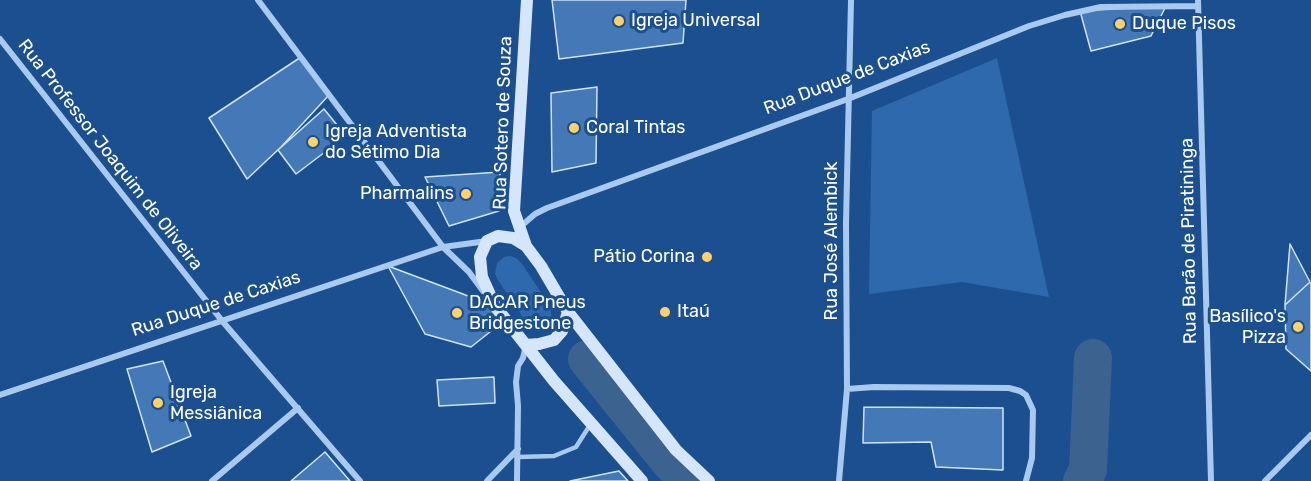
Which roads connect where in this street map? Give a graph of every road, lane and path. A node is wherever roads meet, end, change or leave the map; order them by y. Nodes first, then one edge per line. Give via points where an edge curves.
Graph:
1 (258, 0) edge
2 (527, 0) edge
3 (850, 0) edge
4 (1198, 3) edge
5 (0, 39) edge
6 (848, 99) junction
7 (514, 210) junction
8 (520, 227) junction
9 (492, 239) junction
10 (526, 246) junction
11 (443, 247) junction
12 (495, 306) junction
13 (568, 312) junction
14 (223, 322) junction
15 (526, 345) junction
16 (847, 389) junction
17 (0, 395) edge
18 (298, 408) junction
19 (591, 423) junction
20 (1311, 435) edge
21 (519, 448) junction
22 (518, 457) junction
23 (212, 481) edge
24 (360, 481) edge
25 (488, 481) edge
26 (517, 481) edge
27 (642, 481) edge
28 (709, 481) edge
29 (839, 481) edge
30 (1026, 481) edge
31 (1211, 481) edge
32 (1265, 481) edge

1 - 11 street
2 - 7 main road, Rua Sotero de Souza
3 - 6 street, Rua José Alembick
4 - 6 street, Rua Duque de Caxias via 1101,7 1065,15
4 - 31 street, Rua Barão de Piratininga
5 - 14 street, Rua Professor Joaquim de Oliveira
6 - 8 street, Rua Duque de Caxias via 547,208
6 - 16 street, Rua José Alembick
7 - 8 main road, Rua Sotero de Souza
7 - 9 main road via 511,220
8 - 10 main road, Rua Sotero de Souza
9 - 10 main road via 513,238
9 - 11 street, Rua Duque de Caxias
9 - 12 main road via 482,251 480,265
10 - 13 main road, Rua Sotero de Souza
11 - 12 street
11 - 14 street, Rua Duque de Caxias
12 - 15 main road
13 - 15 main road via 555,340
13 - 28 main road, Rua Sotero de Souza via 676,450
14 - 17 street, Rua Duque de Caxias
14 - 18 street, Rua Professor Joaquim de Oliveira
15 - 19 main road
15 - 21 street via 516,382
16 - 29 street, Rua José Alembick
16 - 30 street via 1020,391 1034,410 1032,458
18 - 23 street
18 - 24 street, Rua Professor Joaquim de Oliveira
19 - 22 lane via 576,447 554,456
19 - 27 main road
20 - 32 street
21 - 22 street
21 - 25 street
22 - 26 street

